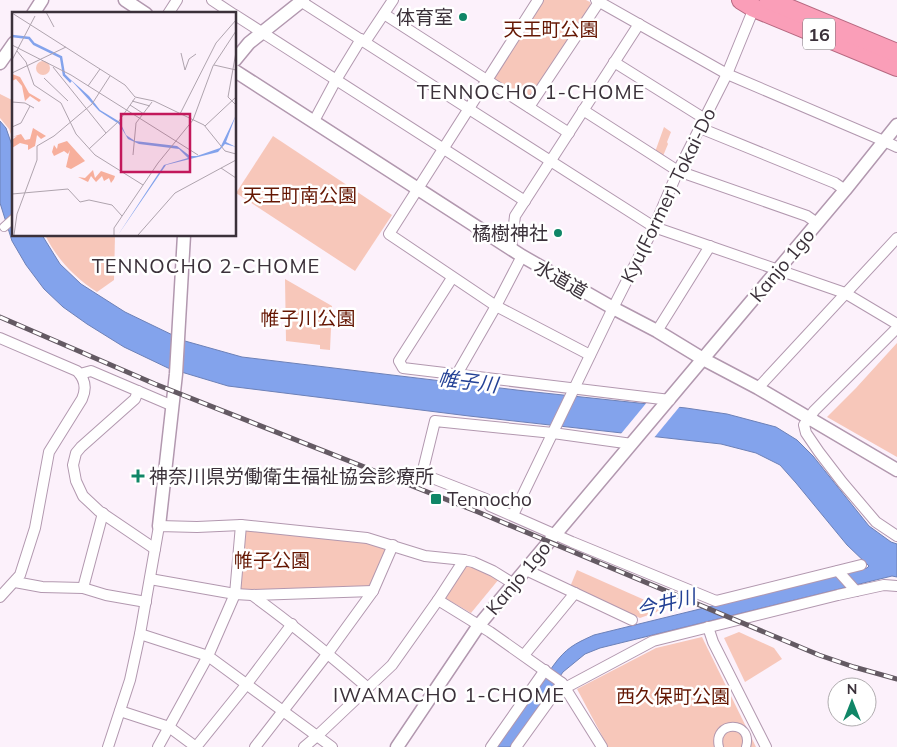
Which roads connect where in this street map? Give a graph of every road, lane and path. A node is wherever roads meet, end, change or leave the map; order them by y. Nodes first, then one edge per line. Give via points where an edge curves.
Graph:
1 (42, 0) edge
2 (125, 0) edge
3 (177, 0) edge
4 (212, 0) edge
5 (393, 0) edge
6 (538, 0) edge
7 (302, 1) edge
8 (598, 1) edge
9 (756, 2) edge
10 (34, 12) edge
11 (143, 12) edge
12 (169, 12) edge
13 (231, 12) edge
14 (384, 14) junction
15 (236, 15) edge
16 (639, 24) junction
17 (263, 33) junction
18 (363, 41) junction
19 (12, 46) edge
20 (897, 53) edge
21 (236, 59) edge
22 (614, 62) junction
23 (0, 63) edge
24 (897, 67) edge
25 (236, 72) edge
26 (727, 74) junction
27 (336, 80) junction
28 (487, 80) junction
29 (529, 107) junction
30 (469, 110) junction
31 (584, 110) junction
32 (704, 119) junction
33 (314, 121) junction
34 (897, 125) edge
35 (700, 128) junction
36 (569, 132) junction
37 (884, 141) junction
38 (897, 147) edge
39 (444, 149) junction
40 (550, 161) junction
41 (678, 171) junction
42 (418, 189) junction
43 (845, 190) junction
44 (525, 201) junction
45 (12, 220) edge
46 (817, 223) junction
47 (4, 227) dead end
48 (654, 227) junction
49 (184, 236) edge
50 (897, 238) edge
51 (710, 246) junction
52 (516, 253) junction
53 (778, 270) junction
54 (452, 278) junction
55 (845, 293) junction
56 (496, 306) junction
57 (613, 308) junction
58 (897, 324) edge
59 (897, 328) edge
60 (657, 331) junction
61 (0, 338) edge
62 (590, 355) junction
63 (704, 359) junction
64 (80, 374) junction
65 (457, 374) junction
66 (575, 388) junction
67 (758, 388) junction
68 (138, 391) junction
69 (668, 402) junction
70 (173, 406) junction
71 (808, 418) junction
72 (553, 433) junction
73 (633, 442) junction
74 (897, 470) edge
75 (103, 513) junction
76 (513, 516) junction
77 (241, 525) junction
78 (159, 526) junction
79 (555, 534) junction
80 (897, 536) edge
81 (392, 546) junction
82 (155, 550) junction
83 (464, 560) junction
84 (861, 565) dead end
85 (526, 570) junction
86 (838, 571) junction
87 (150, 579) junction
88 (15, 582) junction
89 (514, 584) junction
90 (897, 586) edge
91 (83, 588) junction
92 (373, 590) junction
93 (856, 591) junction
94 (575, 593) junction
95 (235, 594) junction
96 (252, 595) junction
97 (0, 598) edge
98 (438, 600) junction
99 (146, 602) junction
100 (632, 620) dead end
101 (292, 624) junction
102 (479, 625) junction
103 (708, 627) junction
104 (140, 634) junction
105 (328, 654) junction
106 (524, 655) junction
107 (208, 656) junction
108 (545, 670) junction
109 (246, 685) junction
110 (564, 686) junction
111 (368, 688) junction
112 (120, 711) junction
113 (282, 712) junction
114 (169, 727) junction
115 (317, 736) junction
116 (108, 747) edge
117 (158, 747) edge
118 (255, 747) edge
119 (304, 747) edge
120 (332, 747) edge
121 (397, 747) edge
122 (490, 747) edge
123 (516, 747) edge
124 (602, 747) edge
125 (719, 747) edge
126 (746, 747) edge
127 (766, 747) edge

1 - 10 street
2 - 11 street
3 - 12 street
4 - 13 street
5 - 14 street
6 - 28 street
7 - 17 street
7 - 18 street
8 - 16 street
8 - 29 street
9 - 20 highway, 16
9 - 24 highway, 16
9 - 26 street, Kyu(Former) Tokai-Do
14 - 18 street
14 - 28 street
15 - 17 street
16 - 22 street
16 - 26 street
17 - 21 street
17 - 27 street
18 - 27 street
18 - 30 street
19 - 23 street
22 - 31 street
22 - 32 street
25 - 33 street, 水道道
26 - 32 street, Kyu(Former) Tokai-Do
26 - 37 street
27 - 33 street
27 - 39 street
28 - 29 street
28 - 30 street
29 - 36 street
30 - 39 street
30 - 40 street
31 - 36 street
31 - 41 street
32 - 35 street, Kyu(Former) Tokai-Do
33 - 42 street, 水道道
34 - 37 street, Kanjo 1go
35 - 41 street, Kyu(Former) Tokai-Do
35 - 43 street via 835,183
36 - 40 street
37 - 38 street
37 - 43 street, Kanjo 1go
39 - 42 street
39 - 44 street
40 - 44 street
40 - 48 street
41 - 46 street via 807,216
41 - 48 street, Kyu(Former) Tokai-Do
42 - 52 street, 水道道
42 - 54 street via 389,234
43 - 46 street, Kanjo 1go
44 - 52 street via 515,216
45 - 47 street
46 - 53 street, Kanjo 1go
48 - 51 street
48 - 57 street, Kyu(Former) Tokai-Do
49 - 70 street
50 - 55 street
51 - 53 street
51 - 60 street
52 - 56 street
52 - 57 street, 水道道
53 - 55 street
53 - 63 street, Kanjo 1go
54 - 56 street
54 - 65 street via 399,361 403,368
55 - 58 street
55 - 67 street
56 - 62 street
56 - 65 street
57 - 60 street, 水道道
57 - 62 street, Kyu(Former) Tokai-Do
59 - 71 street
60 - 63 street, 水道道
61 - 64 street
62 - 66 street, Kyu(Former) Tokai-Do
63 - 67 street, 水道道
63 - 69 street, Kanjo 1go
64 - 68 street via 91,372
64 - 88 street via 84,394 49,452 35,528
65 - 66 street
66 - 69 street
66 - 72 street, Kyu(Former) Tokai-Do
67 - 71 street, 水道道
68 - 70 street
68 - 75 street via 135,399 76,452 73,465 76,481 83,496
69 - 73 street, Kanjo 1go
70 - 78 street
71 - 74 street, 水道道
71 - 80 street via 804,425 806,433 818,452 876,522
72 - 73 street
72 - 76 street
72 - 76 street via 435,421 422,474 486,499 490,506
73 - 79 street, Kanjo 1go
75 - 82 street
75 - 91 street
76 - 79 street
77 - 78 street
77 - 81 street via 367,538
77 - 95 street
78 - 82 street
79 - 85 street, Kanjo 1go
79 - 86 street via 716,602
81 - 83 street via 425,556
81 - 92 street
82 - 87 street
83 - 89 street
83 - 98 street
84 - 86 street
85 - 89 street, Kanjo 1go
85 - 94 street
86 - 93 street
87 - 95 street
87 - 99 street
88 - 91 street via 42,587
88 - 97 street
89 - 102 street, Kanjo 1go
90 - 93 street via 884,585
91 - 99 street
92 - 96 street
92 - 105 street
93 - 103 street
94 - 100 street
94 - 106 street
95 - 96 street
95 - 107 street
96 - 101 street
98 - 102 street
98 - 111 street via 392,665
99 - 104 street
101 - 105 street
101 - 109 street
102 - 106 street
102 - 121 street, Kanjo 1go
103 - 110 street via 653,641
103 - 127 street
104 - 107 street
104 - 112 street
105 - 111 street
105 - 113 street
106 - 108 street
107 - 109 street
107 - 114 street
108 - 110 street
108 - 122 street
109 - 113 street
109 - 114 street via 196,747
110 - 123 street
110 - 124 street
111 - 115 street
112 - 114 street
112 - 116 street
113 - 115 street
113 - 118 street
114 - 117 street
115 - 119 street
115 - 120 street
125 - 126 street via 720,732 734,726 746,735

